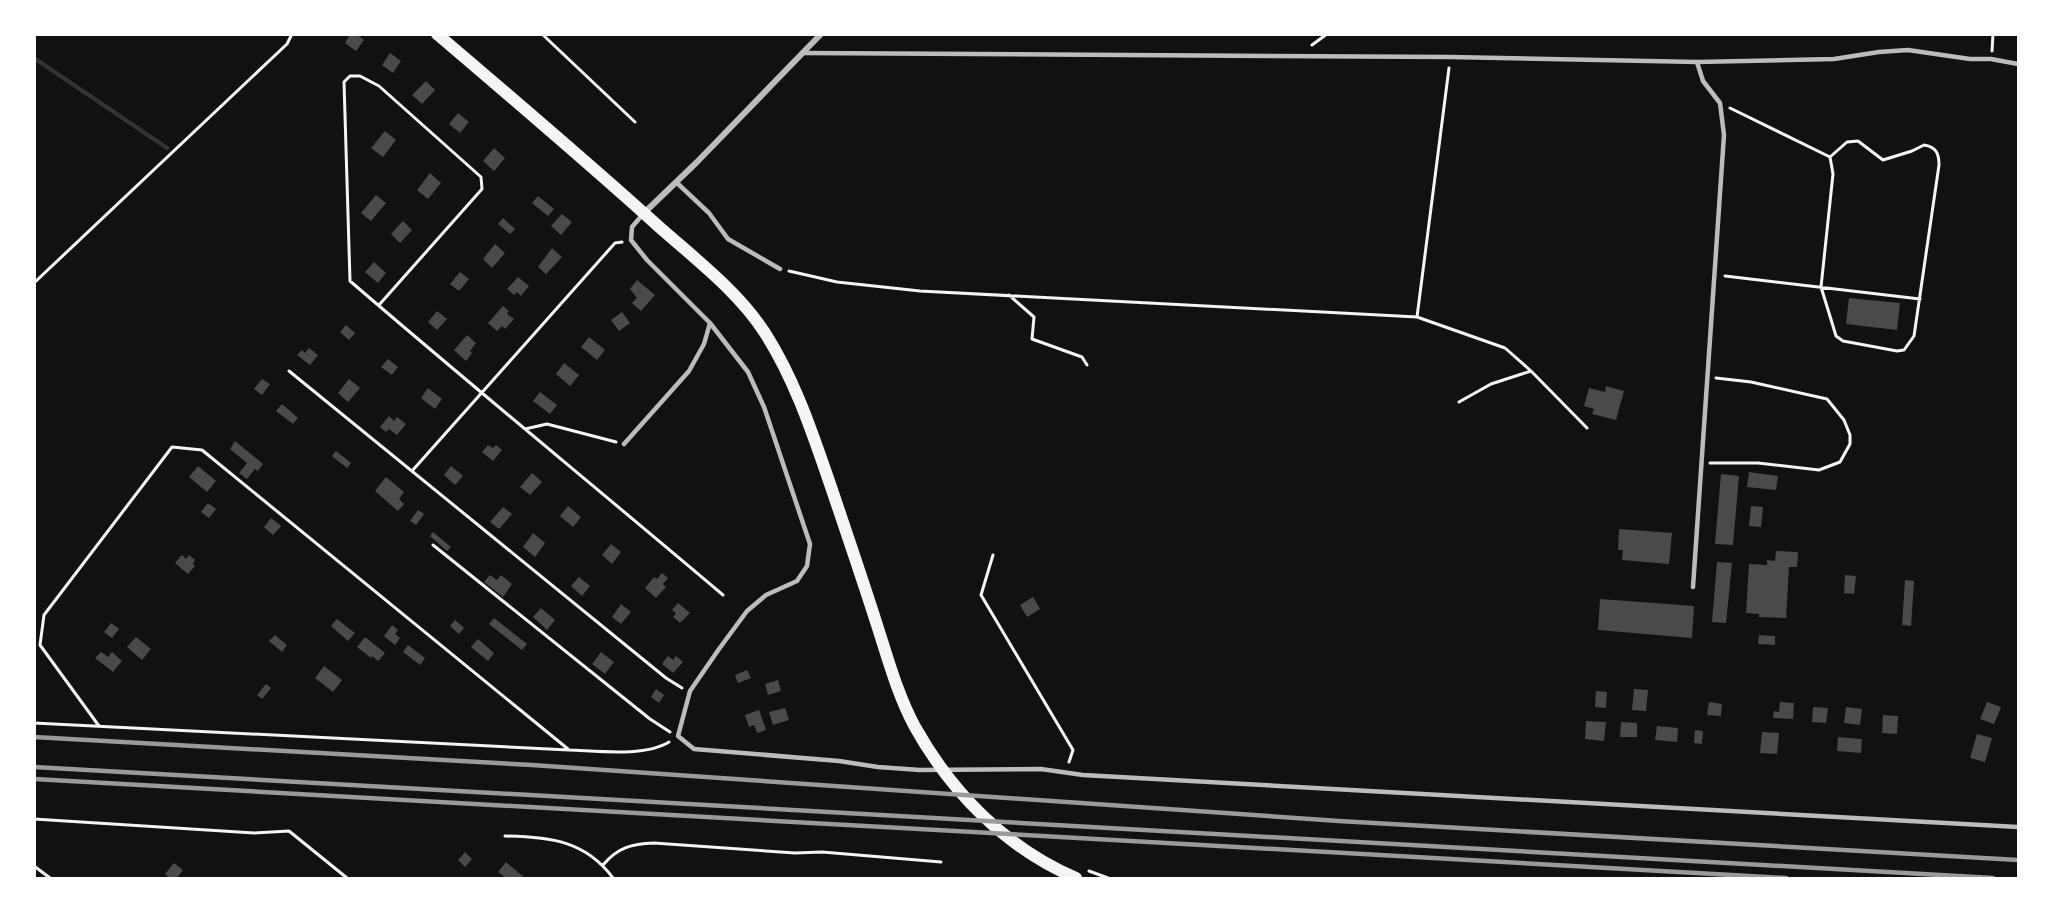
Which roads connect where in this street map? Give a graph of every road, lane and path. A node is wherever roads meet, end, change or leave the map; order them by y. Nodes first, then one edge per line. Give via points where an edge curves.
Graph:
1 (292, 34) edge
2 (437, 34) edge
3 (542, 34) edge
4 (821, 34) edge
5 (1993, 34) edge
6 (802, 53) junction
7 (1450, 57) junction
8 (1991, 59) junction
9 (1697, 62) junction
10 (2019, 64) edge
11 (1720, 103) junction
12 (635, 122) dead end
13 (1830, 158) junction
14 (676, 182) junction
15 (644, 213) junction
16 (615, 243) dead end
17 (780, 269) joint
18 (1715, 275) junction
19 (35, 282) edge
20 (1821, 287) junction
21 (1008, 294) junction
22 (1920, 299) junction
23 (379, 305) junction
24 (1417, 317) junction
25 (710, 323) junction
26 (1087, 364) dead end
27 (289, 371) dead end
28 (1531, 371) junction
29 (1708, 377) junction
30 (482, 393) junction
31 (1459, 402) dead end
32 (1587, 428) dead end
33 (525, 429) junction
34 (624, 444) joint
35 (1703, 463) junction
36 (412, 471) junction
37 (434, 545) dead end
38 (993, 555) dead end
39 (1693, 587) dead end
40 (723, 595) dead end
41 (690, 691) junction
42 (34, 723) edge
43 (99, 726) junction
44 (678, 736) junction
45 (569, 750) junction
46 (1069, 762) dead end
47 (34, 819) edge
48 (2019, 827) edge
49 (505, 836) dead end
50 (941, 862) dead end
51 (603, 865) junction
52 (34, 867) edge
53 (50, 879) edge
54 (347, 879) edge
55 (613, 879) edge
56 (1076, 879) edge

1 - 19 path via 287,44
2 - 15 main road
3 - 12 path
4 - 6 street
5 - 8 path
6 - 7 lane
6 - 14 street
7 - 9 lane
7 - 24 path
8 - 9 lane via 1908,50 1834,59
8 - 10 lane
9 - 11 lane via 1703,81
11 - 13 path
11 - 18 lane via 1724,135
13 - 20 path via 1833,174
13 - 22 path via 1847,142 1858,141 1882,160 1924,145 1939,154
14 - 15 street
14 - 17 lane via 709,213 728,239
15 - 25 lane via 632,227 635,248
15 - 56 main road via 733,294 764,331 785,367 810,424 902,698 935,760 992,825
16 - 30 path
17 - 21 path via 837,282 920,291
18 - 20 path
18 - 29 lane
20 - 22 path
20 - 22 path via 1836,336 1843,341 1897,351 1904,350 1914,336
21 - 24 path
21 - 26 path via 1034,317 1032,339 1082,357
23 - 23 path via 350,281 344,82 350,76 360,76 379,86 481,177 482,189
23 - 30 path
24 - 28 path via 1504,348
25 - 34 lane via 704,345 689,371
25 - 41 lane via 748,372 764,407 810,544 807,566 797,580 766,595 747,611
27 - 36 path
28 - 31 path via 1491,384
28 - 32 path
29 - 35 lane
29 - 35 path via 1827,399 1844,420 1850,444 1840,462 1819,470 1758,463
30 - 33 path
30 - 36 path
33 - 34 path via 547,424
33 - 40 path
35 - 39 lane
36 - 41 path via 666,678
37 - 44 path via 650,719
38 - 46 path via 981,595 1073,750
41 - 44 lane
42 - 43 path
43 - 45 path
43 - 45 path via 40,645 44,615 172,447 202,450
44 - 45 path via 663,746 632,752
44 - 48 lane via 694,749 889,768 1041,769
47 - 54 path via 254,833 289,831
49 - 51 path via 566,842
50 - 51 path via 654,843 612,854
51 - 55 path
52 - 53 path

